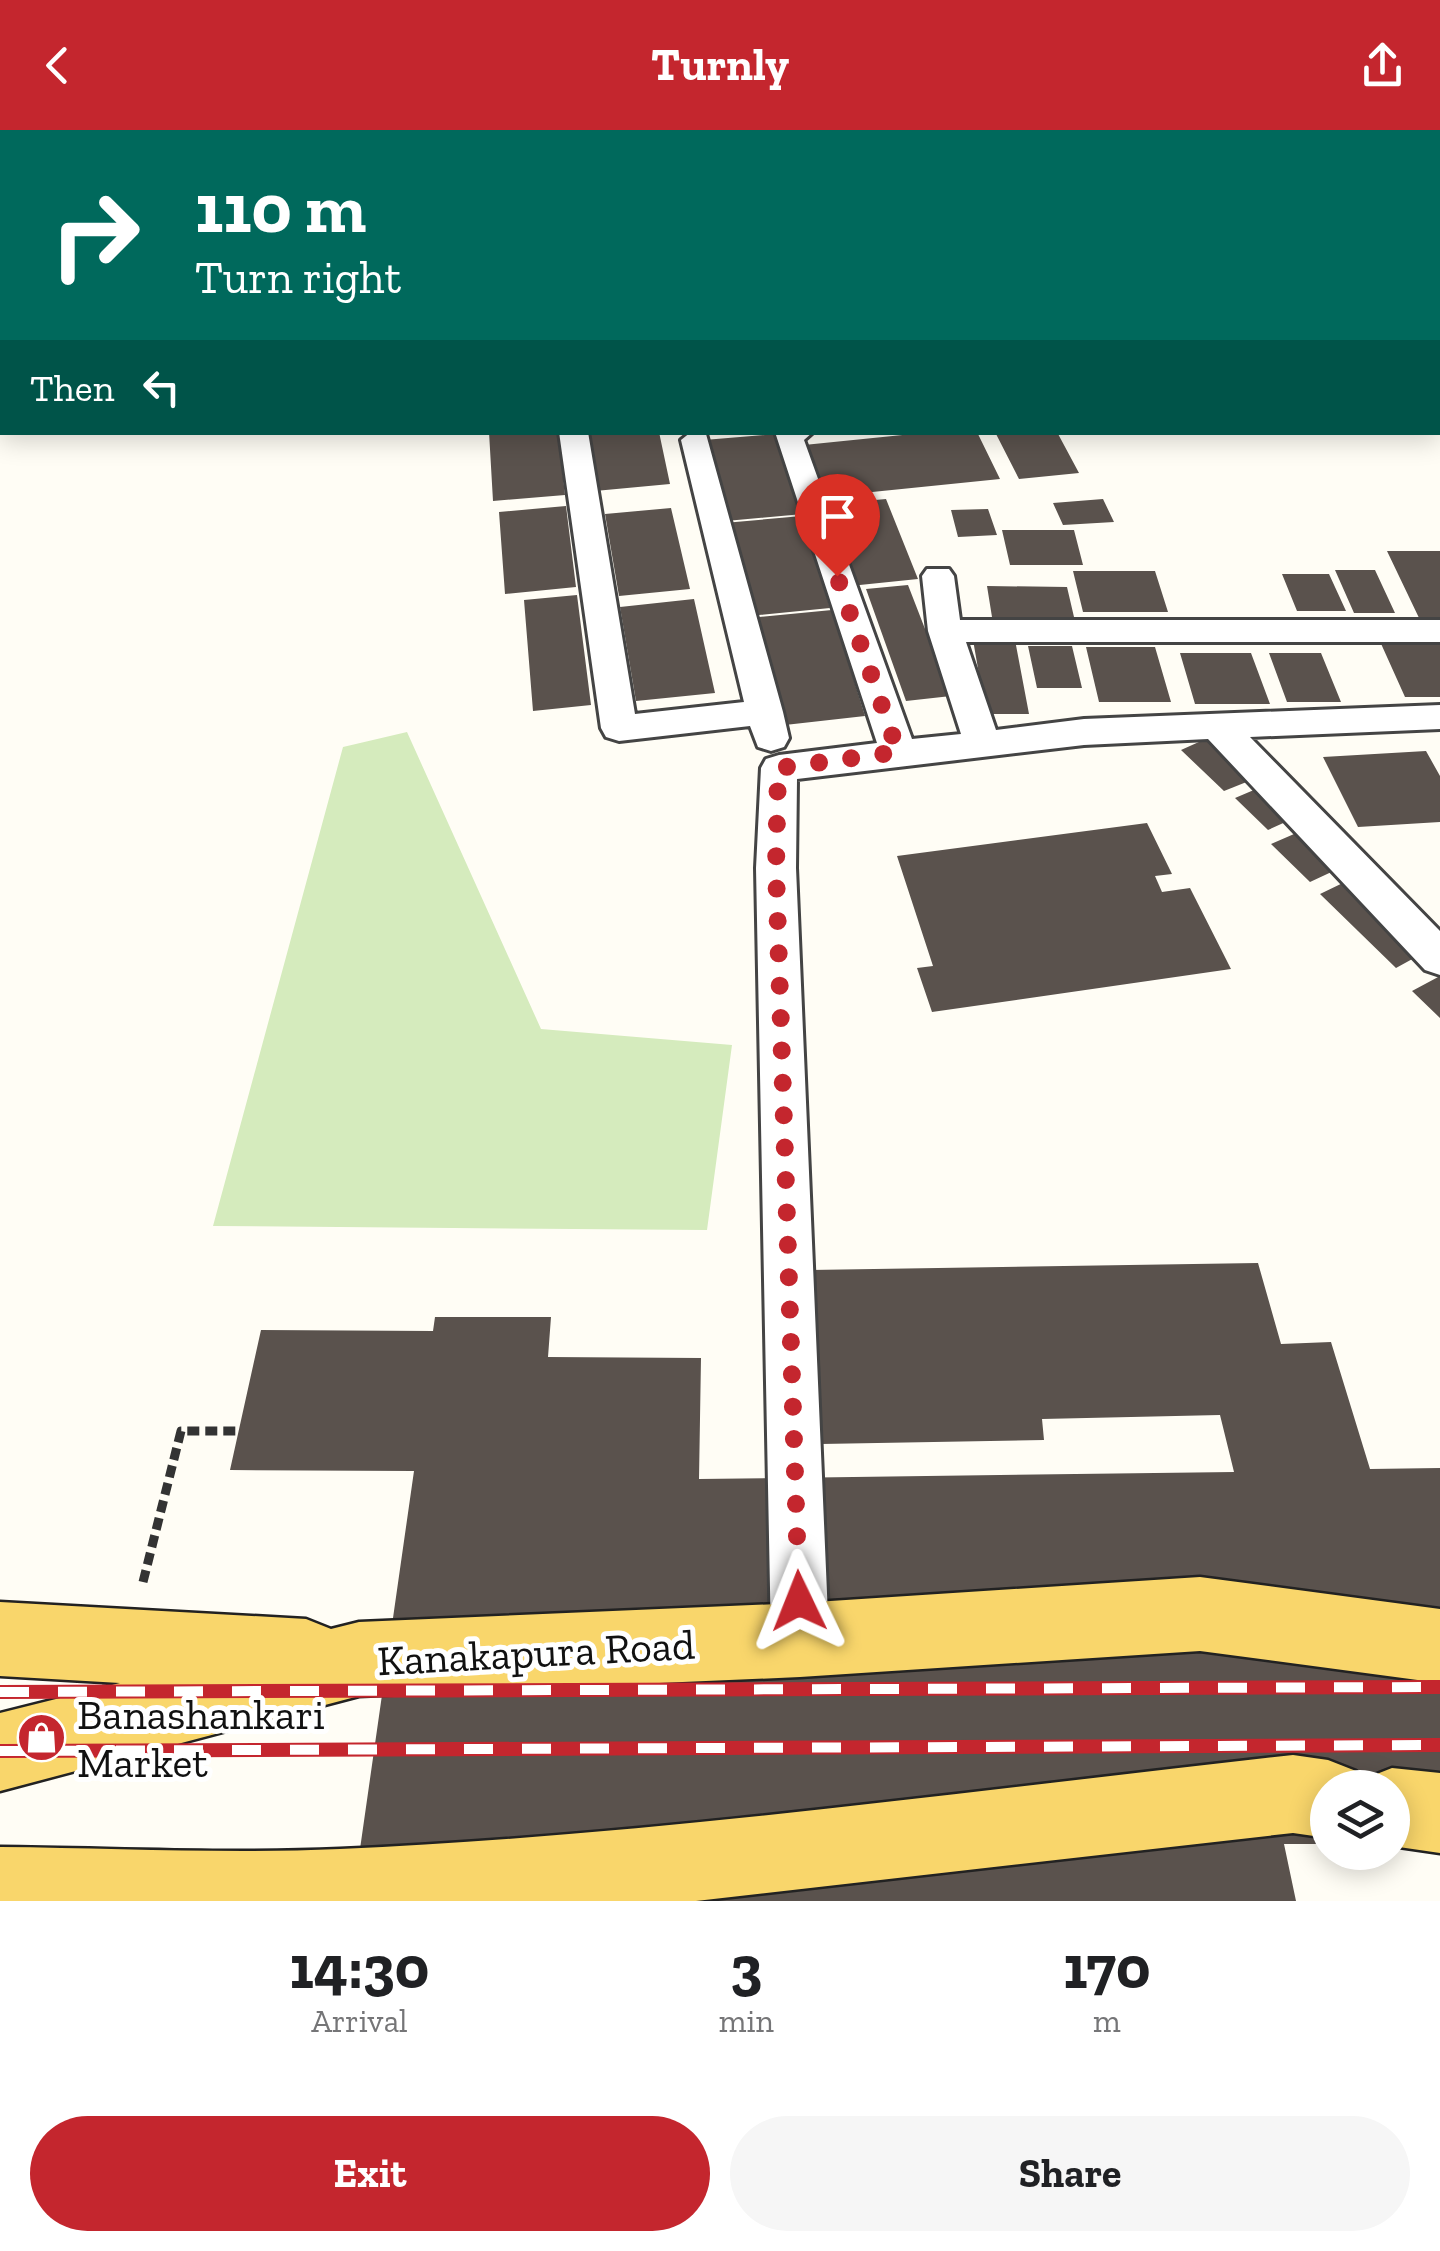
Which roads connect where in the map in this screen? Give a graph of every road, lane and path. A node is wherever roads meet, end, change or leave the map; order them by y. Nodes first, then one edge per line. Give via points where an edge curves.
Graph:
1 (573, 435) edge
2 (788, 435) edge
3 (696, 440) dead end
4 (938, 576) dead end
5 (945, 632) junction
6 (1440, 632) edge
7 (765, 712) junction
8 (1440, 717) edge
9 (1216, 726) junction
10 (983, 745) junction
11 (898, 752) junction
12 (778, 768) junction
13 (1440, 958) edge
14 (238, 1431) dead end
15 (0, 1638) edge
16 (800, 1640) junction
17 (126, 1646) junction
18 (1440, 1646) edge
19 (358, 1659) junction
20 (0, 1752) edge
21 (1310, 1796) edge
22 (1410, 1809) edge
23 (1440, 1813) edge
24 (602, 1886) edge
25 (0, 1888) edge

1 - 7 street via 619,728
2 - 11 street
3 - 7 street
4 - 5 street
5 - 6 street
5 - 10 street
7 - 12 street
8 - 9 street
9 - 10 street
9 - 13 street
10 - 11 street
11 - 12 street
12 - 16 street
14 - 17 path via 181,1430
15 - 17 main road
16 - 18 main road, Kanakapura Road via 1200,1614
16 - 19 main road, Kanakapura Road
17 - 19 main road
19 - 20 main road, Kanakapura Road
21 - 24 main road
22 - 23 main road
24 - 25 main road

